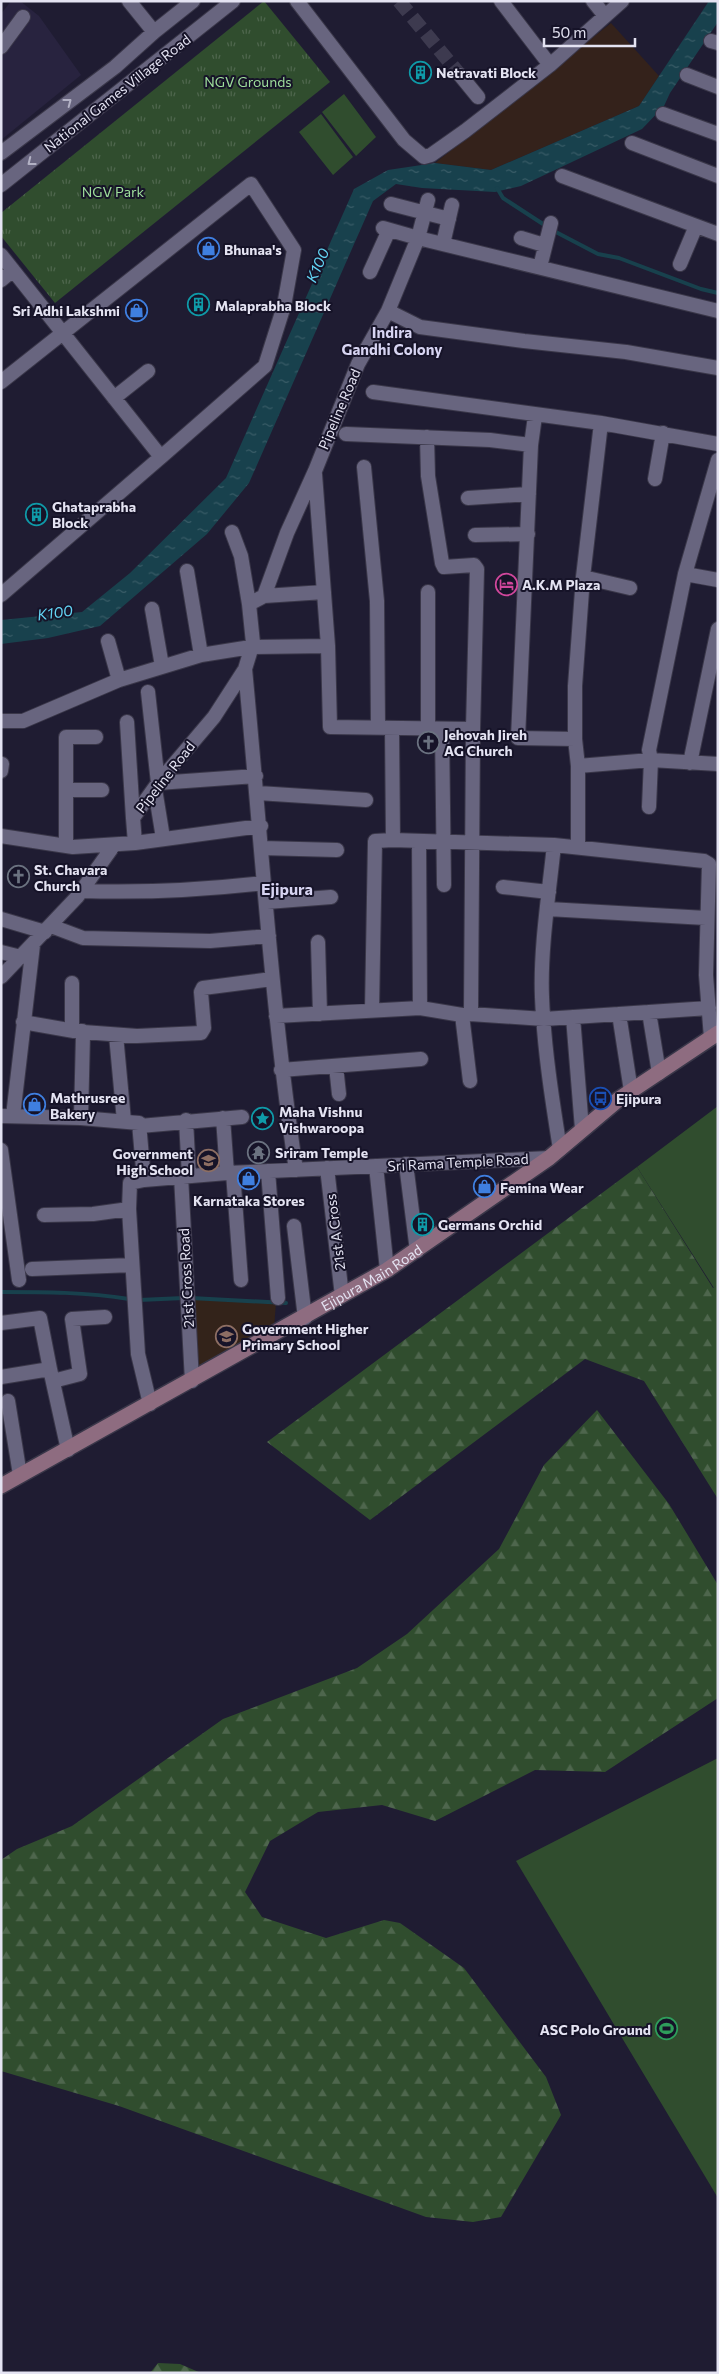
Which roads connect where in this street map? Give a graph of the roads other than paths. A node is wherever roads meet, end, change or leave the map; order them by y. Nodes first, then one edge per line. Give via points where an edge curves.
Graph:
1 (128, 1) edge
2 (193, 1) edge
3 (233, 1) edge
4 (297, 1) edge
5 (501, 1) edge
6 (593, 1) edge
7 (622, 1) edge
8 (605, 16) junction
9 (23, 17) dead end
10 (154, 32) junction
11 (1, 47) edge
12 (550, 65) junction
13 (115, 67) junction
14 (460, 75) tunnel mouth
15 (687, 76) dead end
16 (130, 84) junction
17 (718, 87) edge
18 (478, 96) dead end
19 (663, 114) dead end
20 (718, 134) edge
21 (632, 143) dead end
22 (1, 153) edge
23 (562, 176) dead end
24 (718, 176) edge
25 (1, 185) edge
26 (391, 204) dead end
27 (452, 205) dead end
28 (427, 206) junction
29 (449, 219) junction
30 (551, 223) dead end
31 (696, 226) junction
32 (718, 234) edge
33 (418, 238) junction
34 (521, 238) dead end
35 (443, 244) junction
36 (544, 245) junction
37 (1, 255) edge
38 (680, 264) dead end
39 (540, 267) junction
40 (13, 270) junction
41 (370, 272) dead end
42 (1, 280) edge
43 (388, 311) junction
44 (718, 311) edge
45 (63, 333) junction
46 (718, 368) edge
47 (148, 371) dead end
48 (1, 382) edge
49 (373, 392) dead end
50 (114, 398) junction
51 (535, 416) junction
52 (601, 423) junction
53 (663, 433) junction
54 (346, 434) dead end
55 (427, 437) junction
56 (718, 444) edge
57 (531, 445) junction
58 (161, 457) junction
59 (717, 466) edge
60 (364, 467) dead end
61 (315, 470) junction
62 (655, 479) dead end
63 (529, 494) junction
64 (468, 498) dead end
65 (713, 498) edge
66 (232, 532) dead end
67 (528, 534) junction
68 (475, 535) dead end
69 (187, 571) dead end
70 (685, 574) junction
71 (583, 577) junction
72 (718, 580) edge
73 (630, 588) dead end
74 (324, 592) junction
75 (428, 592) dead end
76 (1, 595) edge
77 (264, 596) junction
78 (249, 604) junction
79 (152, 609) dead end
80 (718, 629) edge
81 (108, 641) dead end
82 (328, 646) junction
83 (251, 647) junction
84 (201, 655) junction
85 (162, 666) junction
86 (245, 669) junction
87 (119, 680) junction
88 (148, 692) dead end
89 (1, 721) edge
90 (127, 722) dead end
91 (378, 728) junction
92 (392, 728) junction
93 (435, 728) junction
94 (473, 729) junction
95 (96, 737) dead end
96 (575, 740) junction
97 (651, 760) junction
98 (690, 763) junction
99 (718, 764) edge
100 (578, 766) junction
101 (256, 776) junction
102 (157, 786) junction
103 (66, 790) junction
104 (102, 790) dead end
105 (258, 793) junction
106 (366, 800) dead end
107 (650, 807) dead end
108 (133, 818) junction
109 (261, 826) junction
110 (1, 836) edge
111 (163, 838) junction
112 (393, 840) junction
113 (419, 841) junction
114 (443, 842) junction
115 (135, 843) junction
116 (473, 843) junction
117 (114, 844) junction
118 (554, 845) junction
119 (66, 846) junction
120 (578, 847) junction
121 (262, 848) junction
122 (338, 850) dead end
123 (264, 883) junction
124 (444, 885) dead end
125 (503, 887) dead end
126 (82, 891) junction
127 (549, 892) junction
128 (331, 896) dead end
129 (267, 902) junction
130 (548, 909) junction
131 (706, 918) junction
132 (1, 919) edge
133 (48, 929) junction
134 (269, 936) junction
135 (318, 942) dead end
136 (33, 945) junction
137 (1, 952) edge
138 (21, 957) junction
139 (1, 977) edge
140 (272, 979) junction
141 (72, 983) dead end
142 (420, 1008) junction
143 (709, 1008) junction
144 (372, 1010) junction
145 (649, 1012) junction
146 (320, 1014) junction
147 (619, 1014) junction
148 (466, 1015) junction
149 (276, 1016) junction
150 (573, 1017) junction
151 (544, 1019) junction
152 (23, 1022) junction
153 (78, 1031) junction
154 (116, 1035) junction
155 (714, 1035) edge
156 (421, 1058) dead end
157 (336, 1066) junction
158 (281, 1070) junction
159 (659, 1073) junction
160 (470, 1081) dead end
161 (631, 1091) junction
162 (339, 1094) dead end
163 (7, 1116) edge
164 (242, 1117) dead end
165 (81, 1118) junction
166 (223, 1118) junction
167 (186, 1120) junction
168 (124, 1121) junction
169 (140, 1126) junction
170 (582, 1129) junction
171 (1, 1150) edge
172 (554, 1154) junction
173 (406, 1164) junction
174 (376, 1166) junction
175 (327, 1168) junction
176 (296, 1170) junction
177 (268, 1171) junction
178 (230, 1173) junction
179 (185, 1176) junction
180 (144, 1180) junction
181 (129, 1209) junction
182 (44, 1215) dead end
183 (294, 1226) dead end
184 (417, 1250) junction
185 (132, 1265) junction
186 (32, 1269) dead end
187 (387, 1270) junction
188 (19, 1280) dead end
189 (241, 1280) dead end
190 (342, 1296) junction
191 (278, 1298) dead end
192 (105, 1317) dead end
193 (305, 1318) junction
194 (1, 1324) edge
195 (52, 1375) junction
196 (1, 1376) edge
197 (192, 1381) junction
198 (8, 1401) dead end
199 (150, 1404) junction
200 (68, 1450) junction
201 (20, 1475) junction
202 (1, 1486) edge

1 - 10 street
2 - 10 street, National Games Village Road
3 - 16 street, National Games Village Road
4 - 12 street via 404,140 424,157 465,131
5 - 12 street
6 - 8 street
7 - 8 street
8 - 12 street
9 - 11 street
10 - 13 street, National Games Village Road
13 - 16 street
22 -> 13 street, National Games Village Road
14 - 18 street
15 - 17 street
16 -> 25 street, National Games Village Road
19 - 20 street
21 - 24 street
23 - 31 street
26 - 28 street
27 - 29 street
28 - 29 street
28 - 33 street, Pipeline Road
29 - 35 street
30 - 36 street
31 - 32 street
31 - 38 street
33 - 35 street
33 - 41 street via 386,229
33 - 43 street, Pipeline Road
34 - 36 street
35 - 39 street
36 - 39 street
37 - 40 street
39 - 44 street
40 - 42 street
40 - 45 street
43 - 46 street via 420,327 626,352
43 - 61 street, Pipeline Road via 358,364
45 - 48 street
45 - 50 street
45 - 58 street via 251,184 294,250 284,306 265,366
47 - 50 street
49 - 51 street
50 - 58 street
51 - 52 street
51 - 57 street
52 - 53 street
52 - 71 street
53 - 56 street
53 - 62 street
54 - 55 street
55 - 57 street
55 - 94 street via 428,476 442,563 444,567 474,565 477,569
57 - 63 street
58 - 76 street
59 - 65 street
60 - 91 street via 377,601
61 - 74 street
61 - 77 street, Pipeline Road
63 - 64 street
63 - 67 street
65 - 70 street
66 - 78 street, Pipeline Road via 241,556
67 - 68 street
67 - 96 street via 518,738
69 - 84 street
70 - 72 street
70 - 97 street via 650,741
71 - 73 street
71 - 96 street via 575,686
74 - 77 street
74 - 82 street
75 - 93 street
77 - 78 street
78 - 83 street, Pipeline Road
79 - 85 street
80 - 98 street
81 - 87 street
82 - 83 street
82 - 91 street via 330,727
83 - 84 street
83 - 86 street, Pipeline Road
84 - 85 street
85 - 87 street
86 - 101 street
86 - 102 street, Pipeline Road via 214,717
87 - 89 street via 23,721
88 - 102 street
90 - 108 street
91 - 92 street
92 - 93 street
92 - 112 street
93 - 94 street
93 - 114 street
94 - 116 street
95 - 103 street via 66,737
96 - 100 street
97 - 98 street
97 - 100 street
97 - 107 street
98 - 99 street
100 - 120 street
101 - 102 street
101 - 105 street
102 - 108 street, Pipeline Road
102 - 111 street
103 - 104 street
103 - 119 street
105 - 106 street
105 - 109 street
108 - 115 street, Pipeline Road
109 - 111 street
109 - 121 street
110 - 119 street
111 - 115 street
112 - 113 street
112 - 144 street via 377,840 375,844
113 - 114 street
113 - 142 street
114 - 116 street
114 - 124 street
115 - 117 street
116 - 118 street
116 - 148 street
117 - 119 street
117 - 126 street
118 - 120 street
118 - 127 street
120 - 131 street via 704,861 709,864
121 - 122 street
121 - 123 street
123 - 126 street via 142,893
123 - 129 street
125 - 127 street
126 - 133 street
127 - 130 street
128 - 129 street
129 - 134 street
130 - 131 street
130 - 151 street via 542,991
131 - 143 street
132 - 133 street
133 - 134 street via 93,939 210,941
133 - 136 street
134 - 140 street
135 - 146 street
136 - 138 street
136 - 152 street
137 - 138 street
138 - 139 street
140 - 149 street
140 - 154 street via 203,988 204,1028 201,1033
141 - 153 street via 72,1027
142 - 144 street
142 - 148 street
143 - 145 street
143 - 155 street
144 - 146 street
145 - 147 street
145 - 159 street
146 - 149 street
147 - 150 street
147 - 161 street
148 - 151 street
148 - 160 street
149 - 158 street
150 - 151 street
150 - 170 street
151 - 172 street
152 - 153 street
152 - 163 street
153 - 154 street
153 - 165 street
154 - 168 street
155 - 159 street, Ejipura Main Road
156 - 157 street
157 - 158 street
157 - 162 street
158 - 176 street
159 - 161 street, Ejipura Main Road
161 - 170 street, Ejipura Main Road
163 - 165 street
164 - 166 street
165 - 168 street
166 - 167 street
166 - 178 street
167 - 169 street
167 - 179 street, 21st Cross Road
168 - 169 street via 139,1123
169 - 180 street
170 - 172 street, Ejipura Main Road
171 - 188 street
172 - 173 street, Sri Rama Temple Road
172 - 184 street, Ejipura Main Road
173 - 174 street, Sri Rama Temple Road
173 - 184 street
174 - 175 street, Sri Rama Temple Road
174 - 187 street
175 - 176 street, Sri Rama Temple Road
175 - 190 street, 21st A Cross
176 - 177 street, Sri Rama Temple Road
177 - 178 street, Sri Rama Temple Road
177 - 191 street
178 - 179 street, Sri Rama Temple Road
178 - 189 street
179 - 180 street, Sri Rama Temple Road
179 - 197 street, 21st Cross Road
180 - 181 street via 130,1183
181 - 182 street
181 - 185 street
183 - 193 street
184 - 187 street, Ejipura Main Road
185 - 186 street
185 - 199 street via 138,1354
187 - 190 street, Ejipura Main Road
190 - 193 street, Ejipura Main Road
192 - 195 street via 72,1320 80,1374
193 - 197 street, Ejipura Main Road
194 - 195 street via 40,1318
195 - 196 street
195 - 200 street
197 - 199 street, Ejipura Main Road
198 - 201 street
199 - 200 street, Ejipura Main Road
200 - 201 street, Ejipura Main Road
201 - 202 street, Ejipura Main Road

